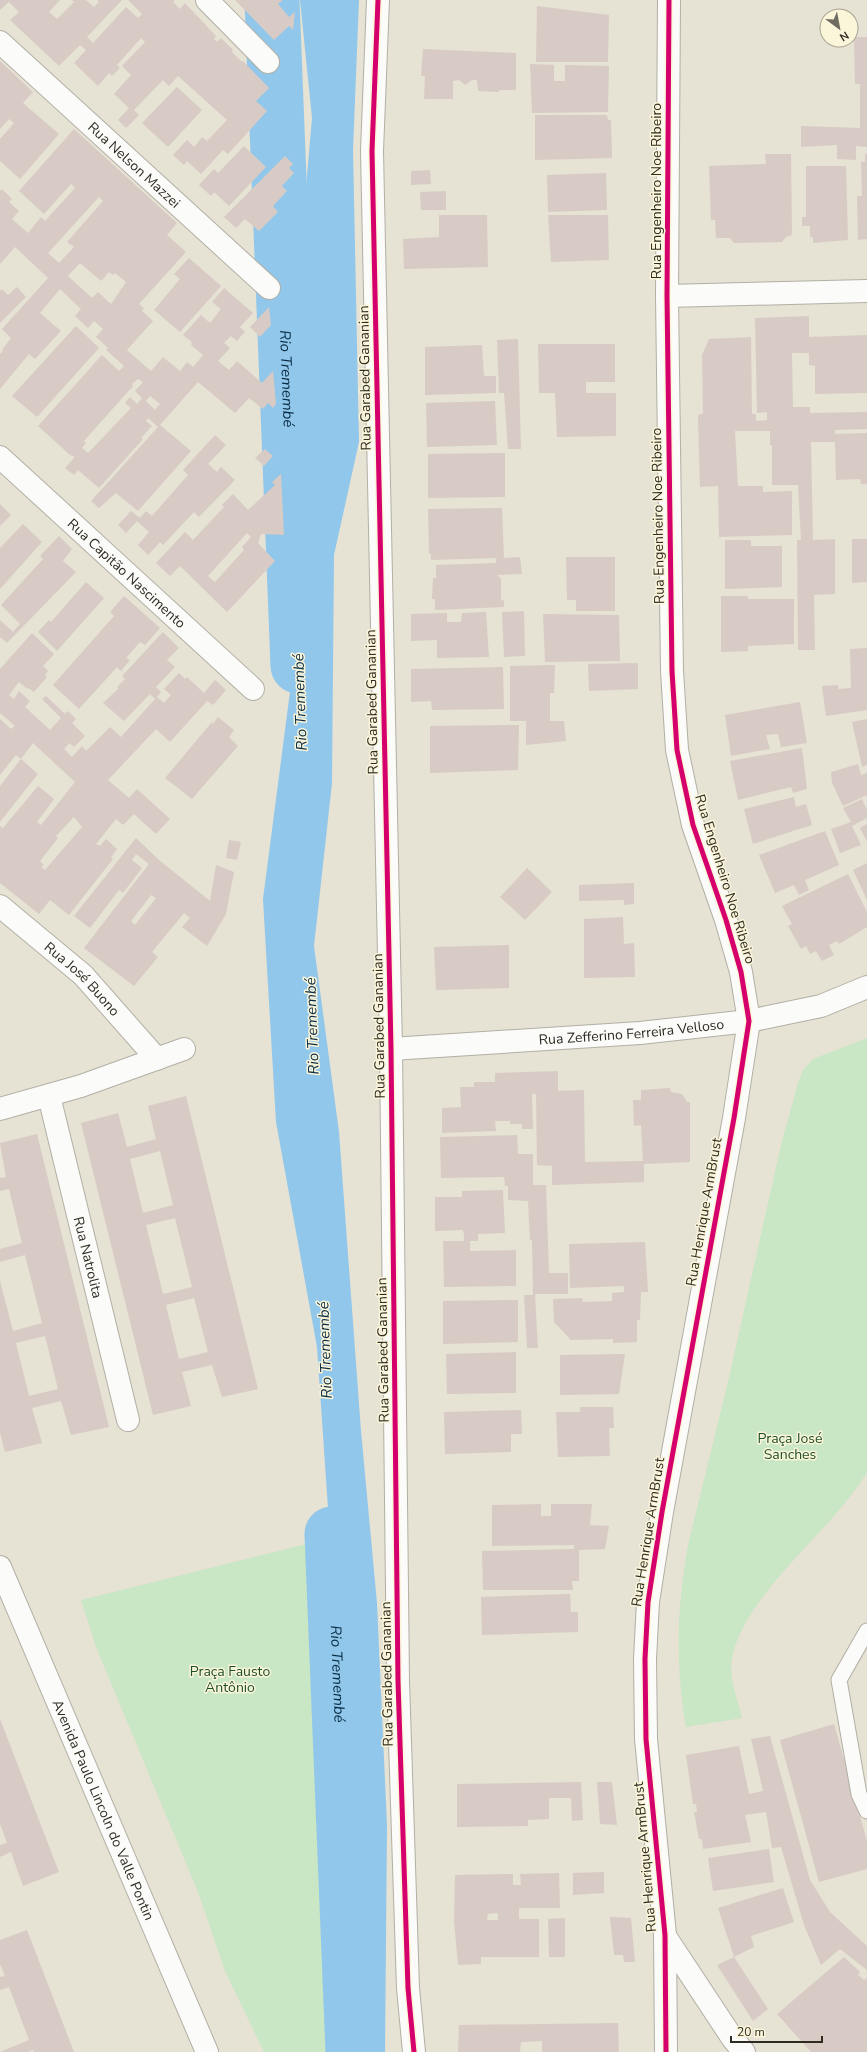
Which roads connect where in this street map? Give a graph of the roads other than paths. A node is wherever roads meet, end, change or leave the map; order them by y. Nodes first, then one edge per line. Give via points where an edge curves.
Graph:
1 (207, 0) edge
2 (378, 0) edge
3 (669, 0) edge
4 (0, 42) edge
5 (268, 62) dead end
6 (269, 288) dead end
7 (867, 291) edge
8 (668, 296) junction
9 (0, 457) edge
10 (253, 689) dead end
11 (0, 906) edge
12 (867, 987) edge
13 (749, 1021) junction
14 (184, 1049) dead end
15 (391, 1049) junction
16 (157, 1059) junction
17 (49, 1096) junction
18 (0, 1109) edge
19 (128, 1420) dead end
20 (0, 1567) edge
21 (867, 1630) edge
22 (867, 1812) edge
23 (665, 1936) junction
24 (207, 2052) edge
25 (414, 2052) edge
26 (666, 2052) edge
27 (744, 2052) edge

1 - 5 street
2 - 15 street, Rua Garabed Gananian via 372,151
3 - 8 street, Rua Engenheiro Noe Ribeiro
4 - 6 street, Rua Nelson Mazzei
7 - 8 street
8 - 13 street, Rua Engenheiro Noe Ribeiro via 672,672 677,750 693,825 741,972
9 - 10 street, Rua Capitão Nascimento
11 - 16 street, Rua José Buono via 83,975
12 - 13 street, Rua Zefferino Ferreira Velloso via 821,1006
13 - 15 street, Rua Zefferino Ferreira Velloso via 640,1033
13 - 23 street, Rua Henrique ArmBrust via 734,1118 663,1504 648,1602 645,1659 646,1739
14 - 16 street
15 - 25 street, Rua Garabed Gananian via 398,1681 408,1988
16 - 17 street
17 - 18 street
17 - 19 street, Rua Natrolita
20 - 24 street, Avenida Paulo Lincoln do Valle Pontin
21 - 22 lane via 839,1680 860,1794
23 - 26 street, Rua Henrique ArmBrust
23 - 27 street via 728,2033

